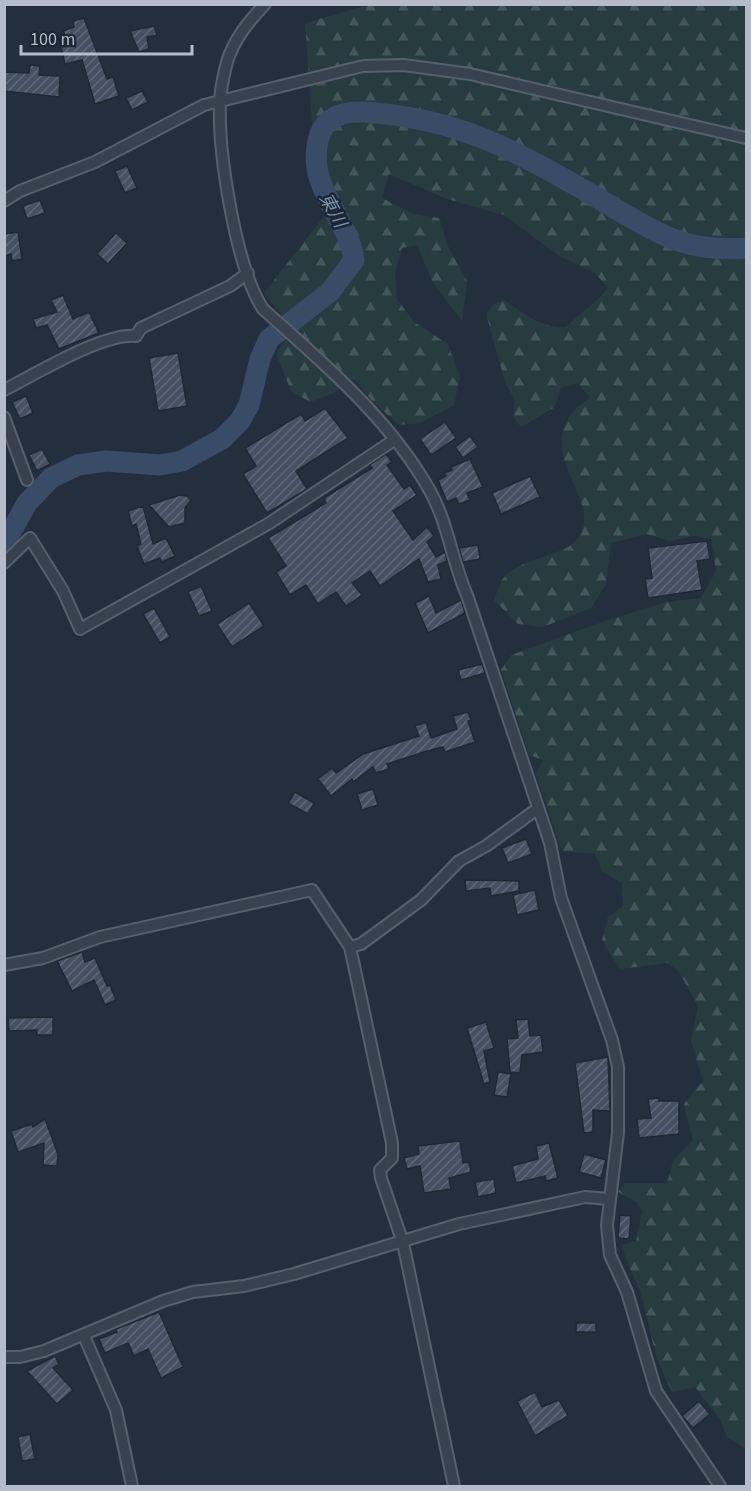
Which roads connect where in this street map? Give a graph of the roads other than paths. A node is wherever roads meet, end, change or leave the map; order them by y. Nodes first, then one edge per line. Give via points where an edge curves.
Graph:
1 (265, 4) edge
2 (220, 101) junction
3 (747, 138) edge
4 (4, 201) edge
5 (248, 273) junction
6 (4, 390) edge
7 (4, 417) edge
8 (394, 440) junction
9 (27, 480) dead end
10 (4, 563) edge
11 (537, 809) junction
12 (350, 947) junction
13 (4, 965) edge
14 (609, 1199) junction
15 (403, 1243) junction
16 (84, 1336) junction
17 (4, 1356) edge
18 (132, 1486) edge
19 (454, 1486) edge
20 (720, 1486) edge

1 - 2 street via 237,39
2 - 3 street via 363,66 404,65 470,74
2 - 4 street via 204,105 95,162
2 - 5 street via 231,213
5 - 6 street via 230,286 141,328 136,336 126,335 88,348
5 - 8 street via 251,291 263,309 361,400
7 - 9 street
8 - 10 street via 268,524 80,629 63,591 30,538
8 - 11 street via 430,491 441,517
11 - 12 street via 459,861 421,900 361,944
11 - 14 street via 550,843 561,898 618,1067 618,1133
12 - 13 street via 312,891 100,937 43,958
12 - 15 street via 392,1143 392,1158 381,1170 381,1178
14 - 15 street via 585,1197 459,1224
14 - 20 street via 610,1255 627,1292 656,1391
15 - 16 street via 244,1286 183,1295
15 - 19 street
16 - 17 street via 20,1357
16 - 18 street via 116,1410

